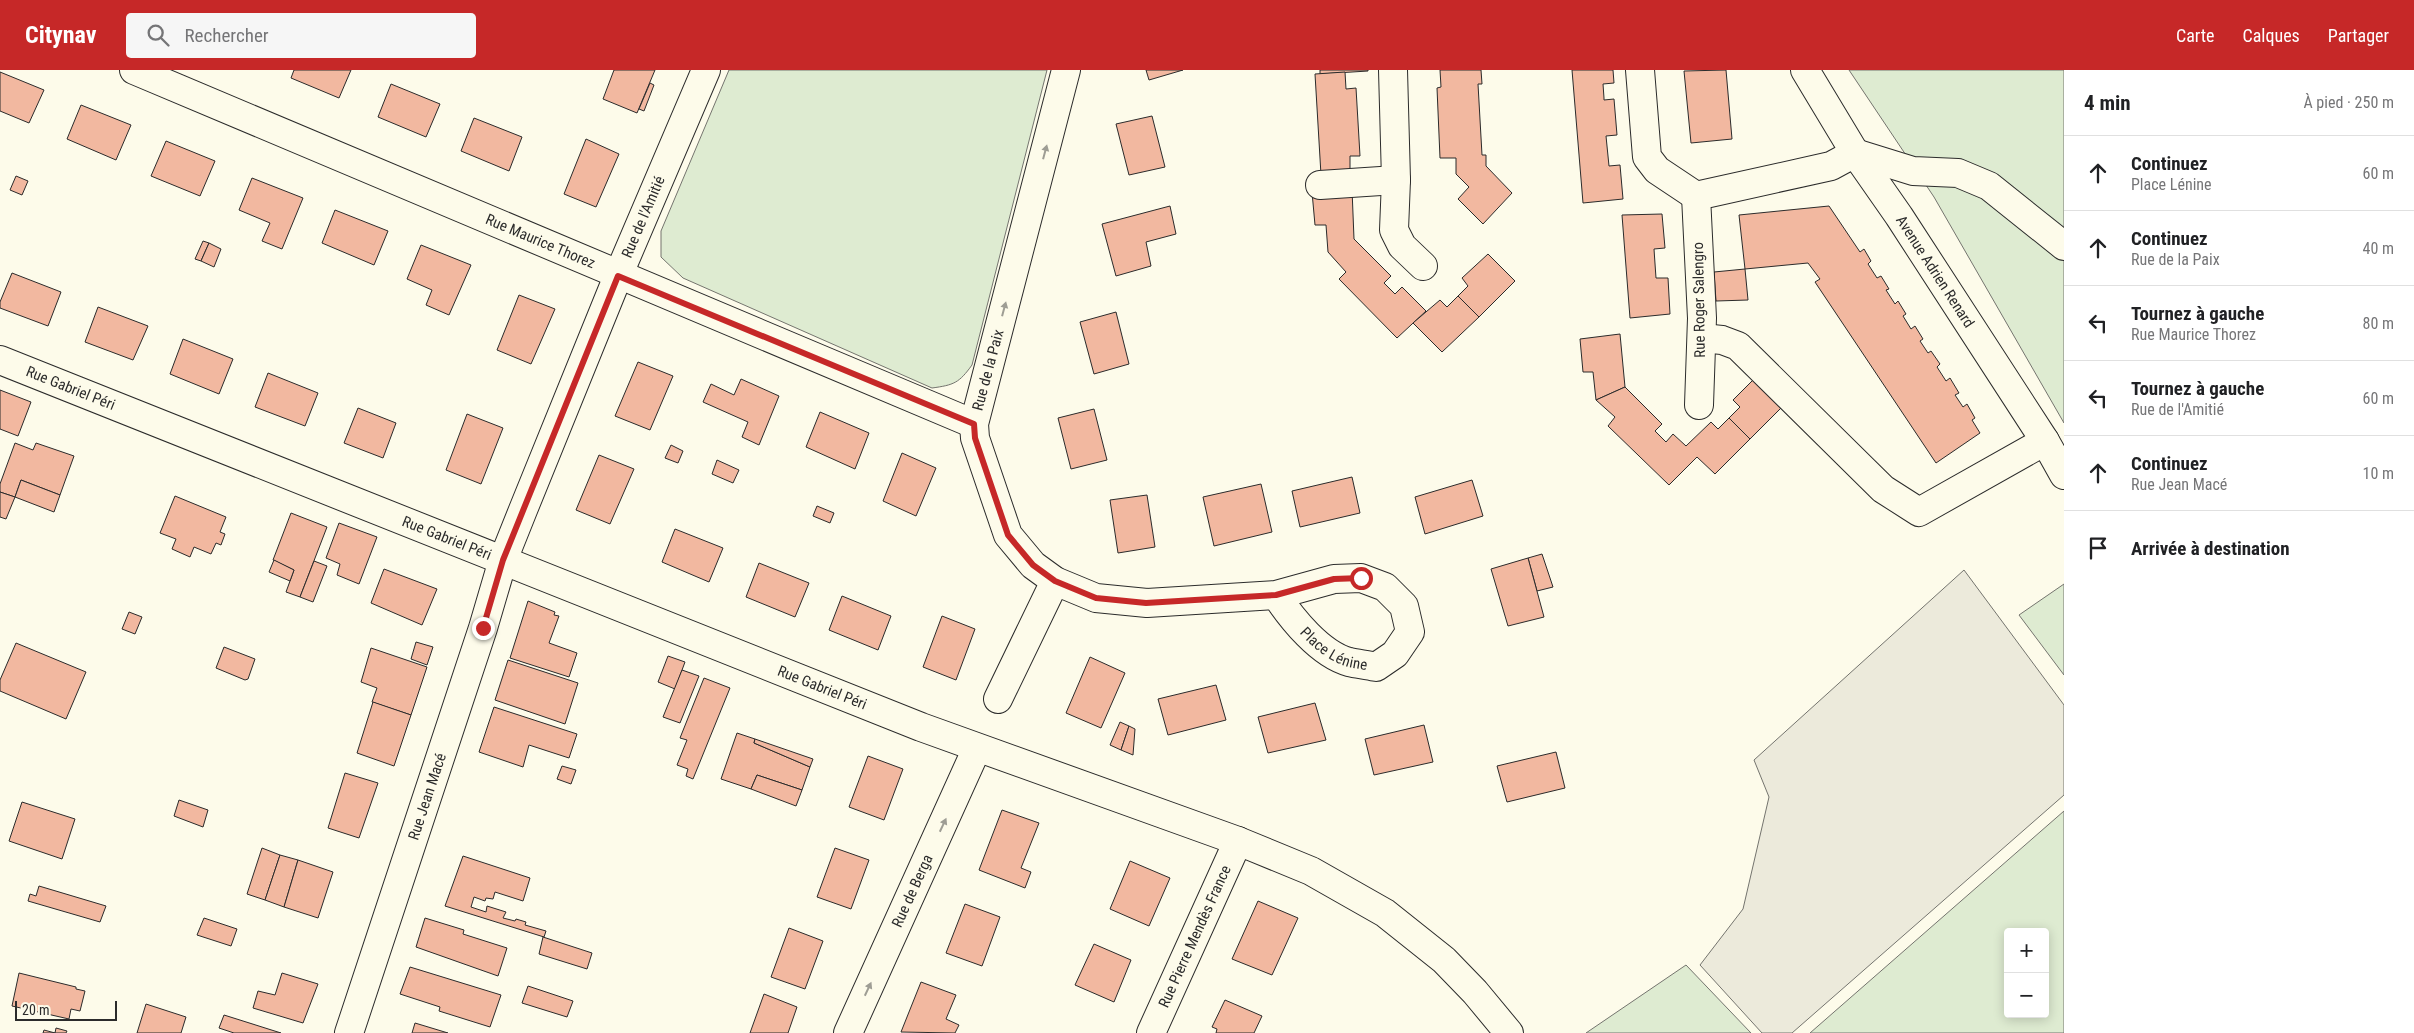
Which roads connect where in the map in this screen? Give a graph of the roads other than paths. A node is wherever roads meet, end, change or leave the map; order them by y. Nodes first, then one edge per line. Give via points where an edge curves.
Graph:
1 (134, 70) edge
2 (706, 70) edge
3 (1066, 70) edge
4 (1393, 70) edge
5 (1640, 70) edge
6 (1805, 70) edge
7 (1855, 153) junction
8 (1396, 180) junction
9 (1320, 185) dead end
10 (1696, 196) junction
11 (2064, 246) edge
12 (1423, 266) dead end
13 (618, 276) junction
14 (1702, 338) junction
15 (0, 360) edge
16 (1699, 404) dead end
17 (974, 424) junction
18 (2045, 441) junction
19 (2064, 475) edge
20 (503, 560) junction
21 (1055, 581) junction
22 (1276, 595) dead end
23 (998, 699) dead end
24 (977, 748) junction
25 (1238, 840) junction
26 (349, 1033) edge
27 (848, 1033) edge
28 (1151, 1033) edge
29 (1509, 1033) edge

1 - 13 street, Rue Maurice Thorez
2 - 13 street, Rue de l'Amitié
17 -> 3 street, Rue de la Paix
4 - 8 street
5 - 10 street via 1647,157 1658,170
6 - 7 street, Avenue Adrien Renard
7 - 10 street via 1831,166
7 - 11 street via 1913,171 1958,173 1989,186
7 - 18 street, Avenue Adrien Renard
8 - 9 street
8 - 12 street via 1394,230 1402,246
10 - 14 street, Rue Roger Salengro
13 - 17 street, Rue Maurice Thorez
13 - 20 street, Rue de l'Amitié
14 - 16 street, Rue Roger Salengro
14 - 18 street via 1738,346 1882,489 1919,512
15 - 20 street, Rue Gabriel Péri
17 - 21 street, Rue de la Paix via 975,438 1008,535 1033,565
18 - 19 street, Avenue Adrien Renard
20 - 24 street, Rue Gabriel Péri
20 - 26 street, Rue Jean Macé
21 - 22 street via 1096,598 1146,603
21 - 23 street
24 - 25 street, Rue Gabriel Péri
27 -> 24 street, Rue de Berga
25 - 28 street, Rue Pierre Mendès France
25 - 29 street, Rue Gabriel Péri via 1311,871 1385,913 1444,960

